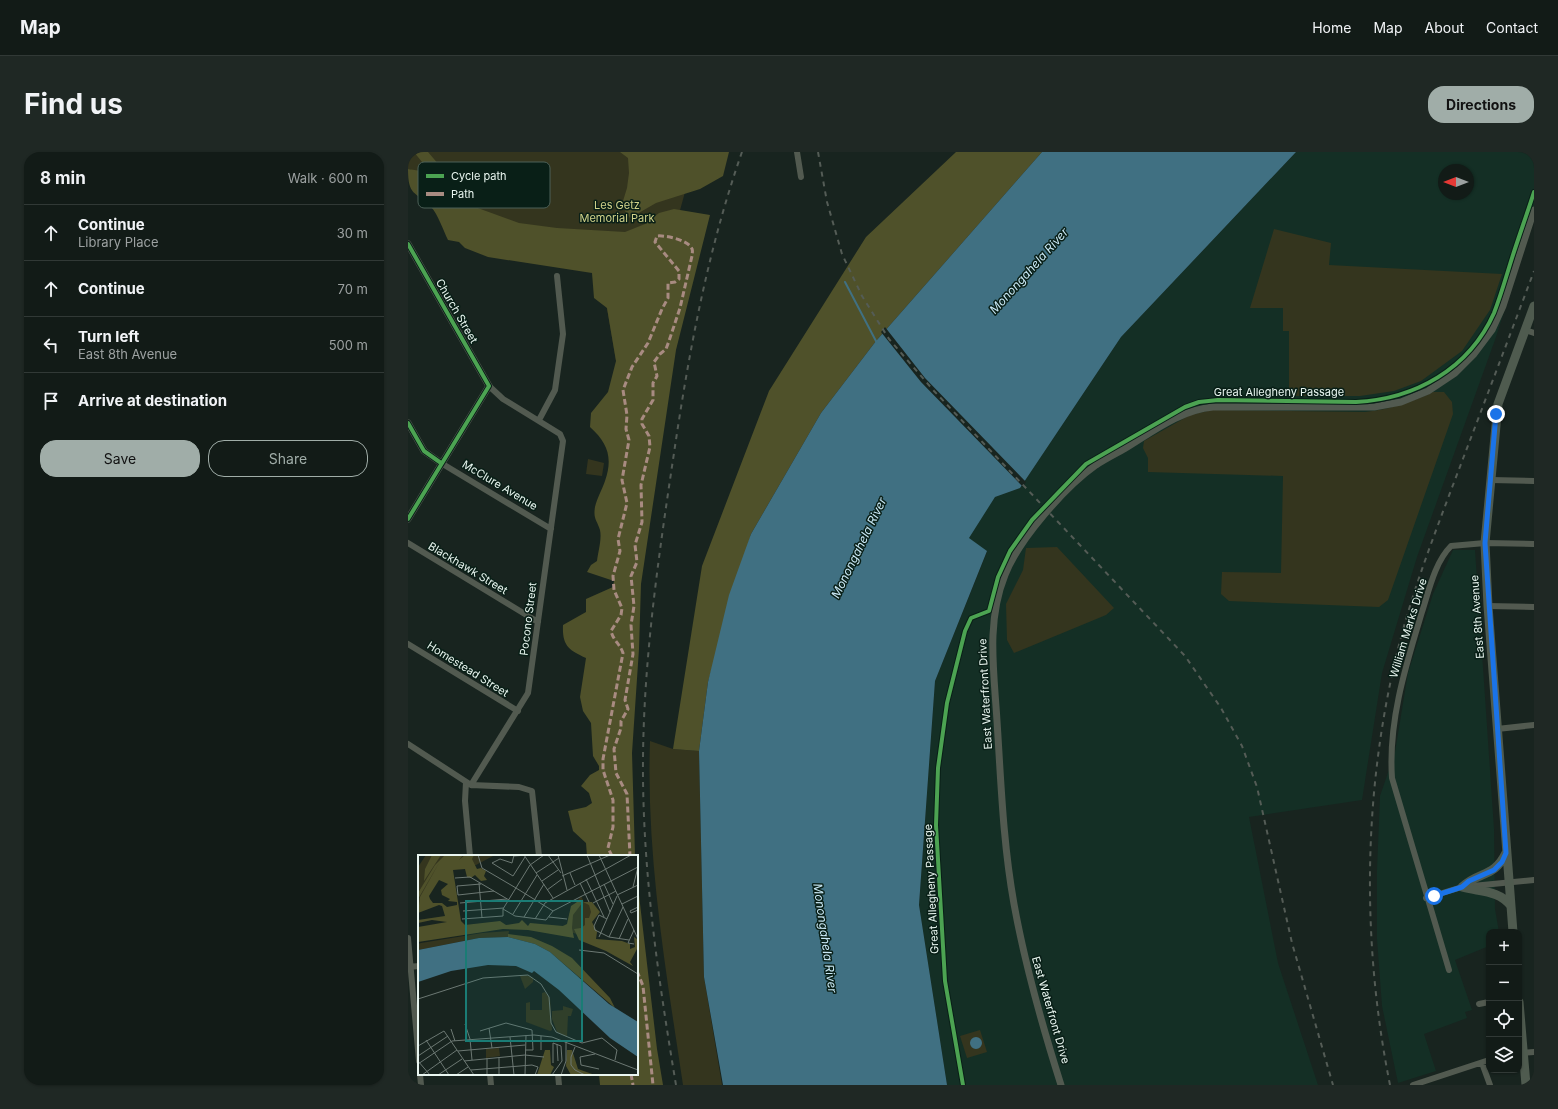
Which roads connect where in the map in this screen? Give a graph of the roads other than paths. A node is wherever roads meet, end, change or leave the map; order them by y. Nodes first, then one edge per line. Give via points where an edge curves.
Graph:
1 (797, 152) edge
2 (801, 177) dead end
3 (1534, 210) edge
4 (408, 244) edge
5 (557, 276) dead end
6 (1534, 306) edge
7 (1525, 330) junction
8 (1534, 333) edge
9 (489, 386) junction
10 (539, 420) junction
11 (408, 423) edge
12 (562, 441) joint
13 (442, 463) junction
14 (1491, 480) junction
15 (1534, 481) edge
16 (408, 519) edge
17 (551, 529) junction
18 (408, 543) edge
19 (1485, 543) junction
20 (1534, 544) edge
21 (1488, 606) junction
22 (1534, 607) edge
23 (538, 622) junction
24 (408, 644) edge
25 (518, 712) junction
26 (1534, 725) edge
27 (1497, 729) junction
28 (408, 744) edge
29 (469, 783) junction
30 (1506, 853) junction
31 (470, 855) edge
32 (539, 855) edge
33 (1534, 880) edge
34 (1508, 882) junction
35 (1462, 887) junction
36 (1426, 898) junction
37 (1511, 906) junction
38 (1513, 929) edge
39 (408, 938) edge
40 (409, 967) edge
41 (1449, 970) dead end
42 (1486, 1003) edge
43 (1479, 1004) dead end
44 (418, 1051) edge
45 (1534, 1052) edge
46 (1522, 1053) edge
47 (1522, 1059) edge
48 (1486, 1061) edge
49 (1482, 1063) junction
50 (420, 1075) edge
51 (421, 1085) edge
52 (1061, 1085) edge
53 (1413, 1085) edge
54 (1490, 1085) edge
55 (1526, 1085) edge

1 - 2 street
3 - 52 street, East Waterfront Drive via 1498,319 1474,354 1445,380 1415,397 1374,407 1213,407 1188,412 1090,470 1040,521 1023,541 1011,561 997,599 991,639 1003,822 1014,903 1024,952 1041,1024
4 - 9 street, Church Street
5 - 10 street via 563,334 555,390
6 - 7 main road, East 8th Avenue
7 - 8 street
7 - 14 main road, East 8th Avenue via 1498,404
9 - 10 street, Church Street via 503,399
9 - 13 street
10 - 12 street, Church Street via 560,434
11 - 13 street, McClure Avenue via 424,451
12 - 17 street, Pocono Street
13 - 16 street
13 - 17 street, McClure Avenue
14 - 15 street
14 - 19 main road, East 8th Avenue
17 - 23 street, Pocono Street
18 - 23 street, Blackhawk Street
19 - 20 street, William Marks Drive
19 - 21 main road, East 8th Avenue
19 - 36 street, William Marks Drive via 1451,546 1443,554 1404,673 1391,752 1392,778
21 - 22 street
21 - 27 main road, East 8th Avenue
23 - 25 street, Pocono Street via 528,693
24 - 25 street, Homestead Street
25 - 29 street, Pocono Street
26 - 27 street
27 - 30 main road, East 8th Avenue
28 - 29 street
29 - 31 street via 465,801
29 - 32 street via 519,787 532,791
30 - 34 main road, East 8th Avenue
30 - 35 main road via 1494,870 1469,881
33 - 34 street
34 - 35 street
34 - 37 main road, East 8th Avenue
35 - 36 street
35 - 37 main road via 1498,895 1506,899
36 - 41 street, William Marks Drive
37 - 38 main road, East 8th Avenue
39 - 40 street
40 - 44 street
42 - 43 street
45 - 46 street
47 - 55 main road
48 - 49 street
49 - 53 street
49 - 54 street
50 - 51 street

